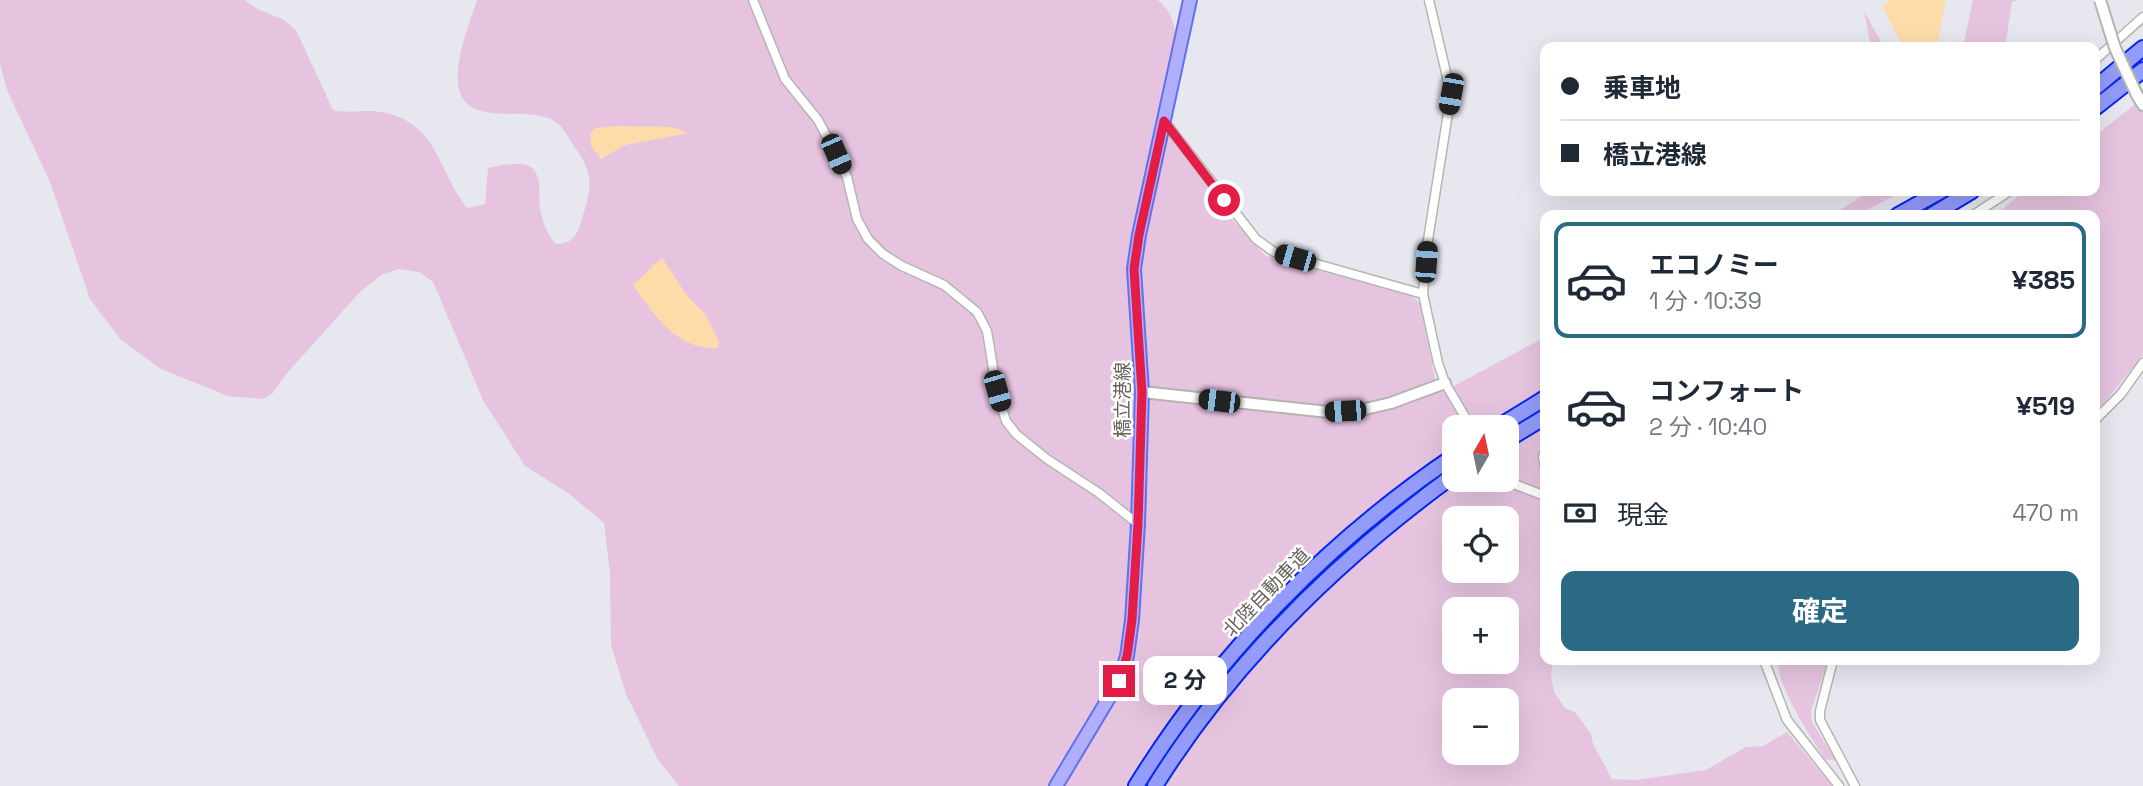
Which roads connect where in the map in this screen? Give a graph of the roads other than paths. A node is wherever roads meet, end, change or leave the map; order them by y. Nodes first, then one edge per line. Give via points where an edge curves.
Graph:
1 (753, 0) edge
2 (1190, 0) edge
3 (1429, 0) edge
4 (2100, 0) edge
5 (2143, 17) edge
6 (2143, 48) edge
7 (2100, 56) edge
8 (2143, 69) edge
9 (2100, 84) edge
10 (2140, 100) edge
11 (2100, 104) edge
12 (1164, 121) junction
13 (1932, 196) edge
14 (1964, 196) edge
15 (2002, 196) edge
16 (1907, 210) edge
17 (1940, 210) edge
18 (1981, 210) edge
19 (1423, 294) junction
20 (2143, 363) edge
21 (1445, 383) junction
22 (1142, 392) junction
23 (1540, 401) edge
24 (1464, 415) edge
25 (1517, 415) edge
26 (2100, 415) edge
27 (1540, 420) edge
28 (1519, 433) edge
29 (1442, 465) edge
30 (1442, 484) edge
31 (1519, 486) edge
32 (1540, 494) edge
33 (1138, 524) junction
34 (1766, 665) edge
35 (1832, 665) edge
36 (1056, 786) edge
37 (1136, 786) edge
38 (1155, 786) edge
39 (1839, 786) edge
40 (1855, 786) edge

1 - 33 street via 785,79 818,120 836,154 868,239 894,261 944,285 976,312 987,331 1006,421 1046,459
2 - 12 main road, 橋立港線
3 - 19 street via 1451,94
4 - 10 street, bridge via 2115,48
5 - 7 street
6 - 9 highway
8 - 11 highway
12 - 19 street via 1256,239 1274,252
12 - 22 main road, 橋立港線 via 1134,269
13 - 16 highway
14 - 17 highway
15 - 18 street
19 - 21 street
20 - 26 street
21 - 22 street via 1371,408 1329,412
21 - 24 street
22 - 33 main road, 橋立港線
23 - 25 highway
27 - 28 highway
29 - 37 highway, 北陸自動車道 via 1359,527 1282,600 1207,685
30 - 38 highway, 北陸自動車道 via 1375,535 1294,610 1223,691
31 - 32 street
33 - 36 main road, 橋立港線 via 1132,620 1123,669
34 - 39 street via 1787,720
35 - 40 street via 1820,720

